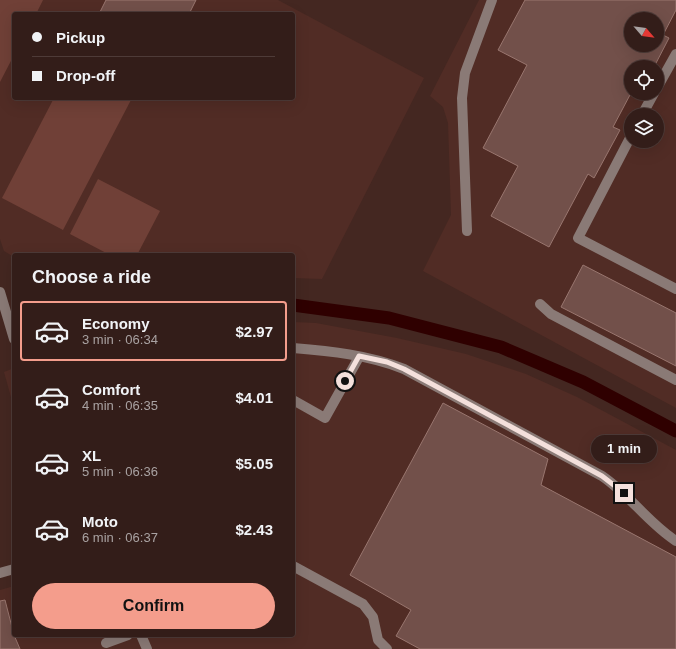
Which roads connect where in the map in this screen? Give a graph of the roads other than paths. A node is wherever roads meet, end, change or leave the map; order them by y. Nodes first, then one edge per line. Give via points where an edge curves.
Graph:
1 (492, 0) edge
2 (676, 54) edge
3 (664, 75) edge
4 (625, 148) edge
5 (467, 231) dead end
6 (676, 289) edge
7 (0, 292) edge
8 (540, 304) dead end
9 (12, 332) edge
10 (295, 348) edge
11 (359, 356) junction
12 (676, 380) edge
13 (295, 401) edge
14 (676, 541) edge
15 (295, 567) edge
16 (12, 570) edge
17 (0, 573) edge
18 (122, 637) edge
19 (142, 637) edge
20 (106, 642) edge
21 (147, 649) edge
22 (387, 649) edge

1 - 5 street via 465,73 462,98
2 - 3 street
4 - 6 street via 578,238
7 - 9 street
8 - 12 street via 551,314
10 - 11 street
11 - 13 street via 325,418
11 - 14 street via 387,362 404,369 602,476 615,484 650,520
15 - 22 street via 363,604 373,617 378,640
16 - 17 street
18 - 20 street
19 - 21 street

